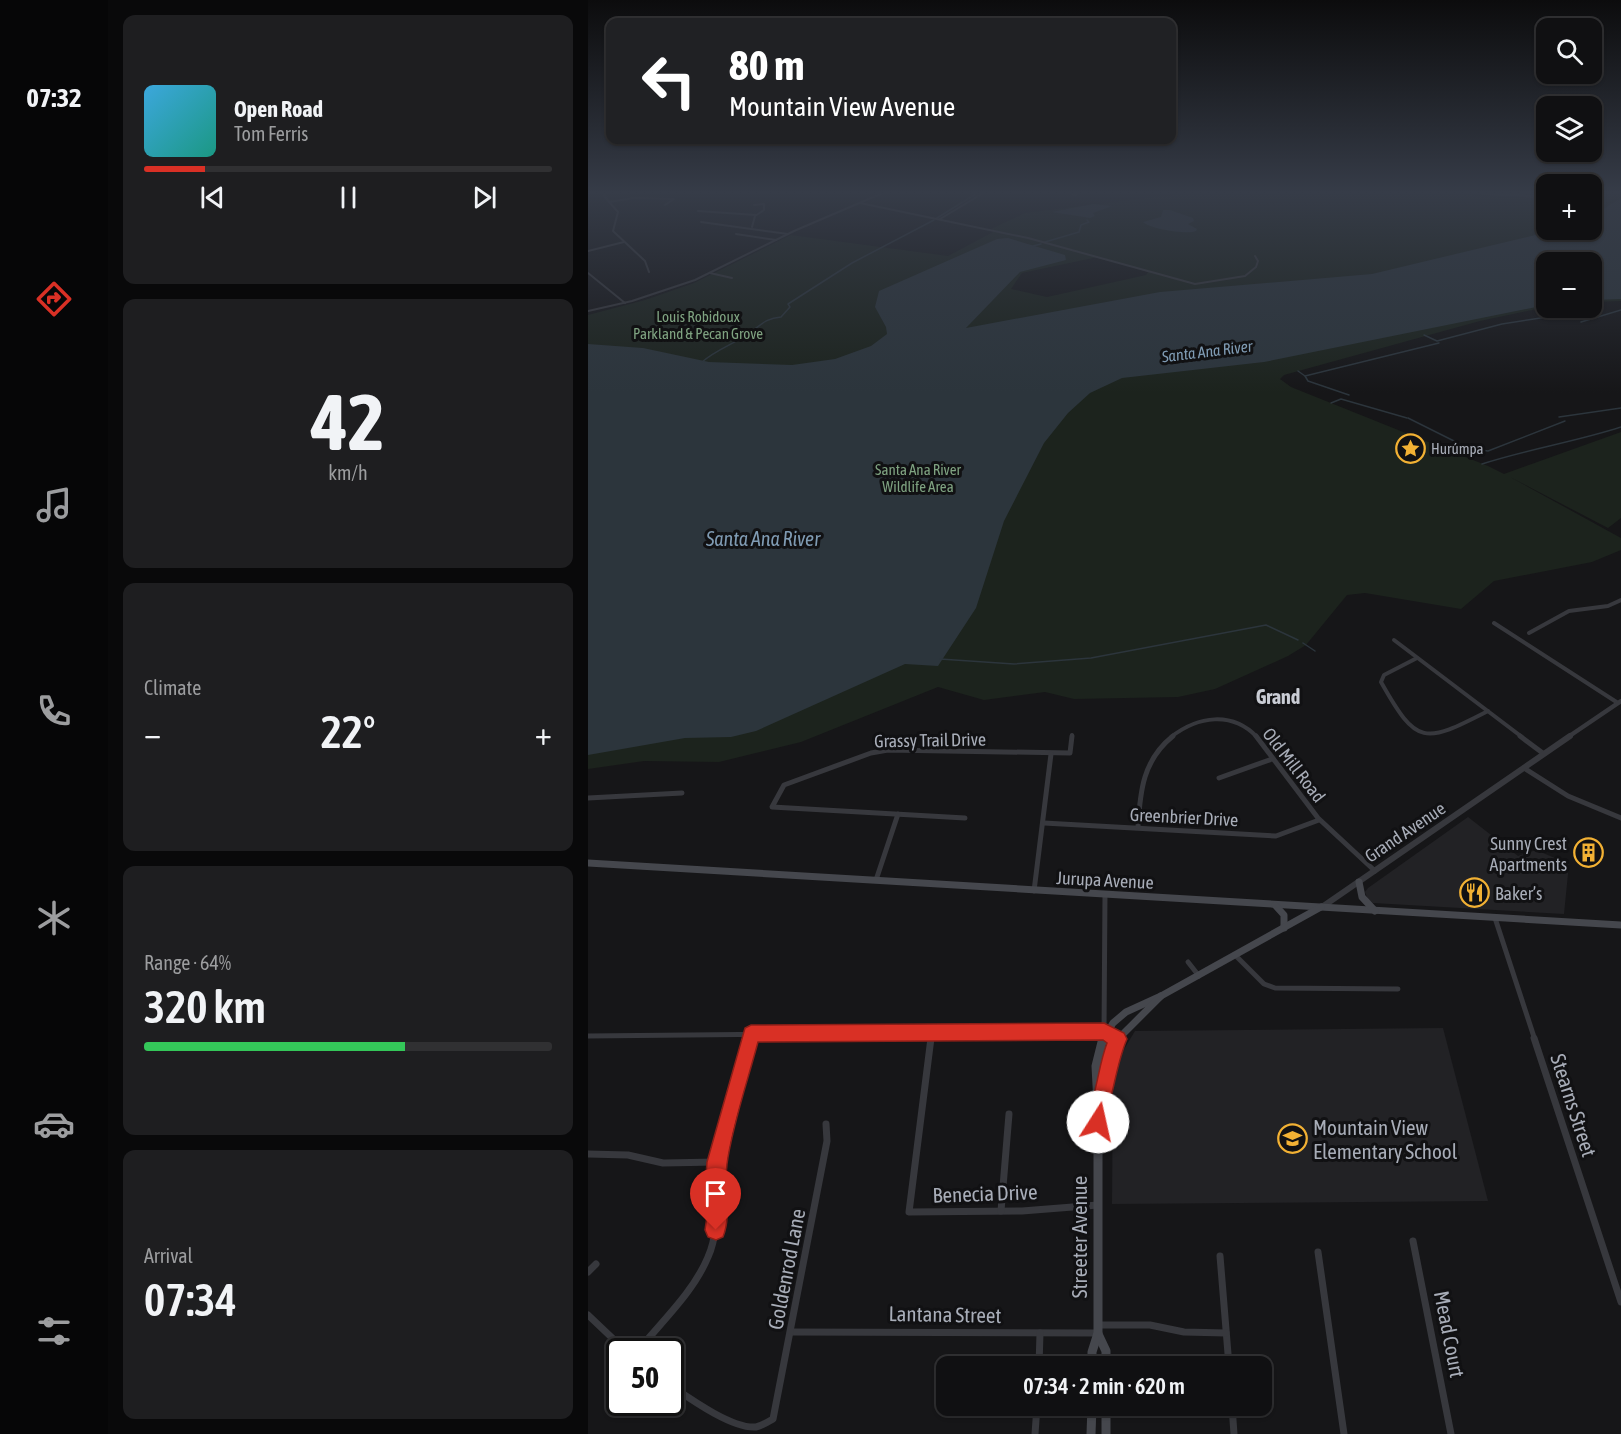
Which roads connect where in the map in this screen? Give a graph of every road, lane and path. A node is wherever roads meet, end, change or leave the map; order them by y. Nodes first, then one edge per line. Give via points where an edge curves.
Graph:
1 (643, 259) edge
2 (738, 259) edge
3 (1110, 259) edge
4 (1257, 259) edge
5 (649, 272) dead end
6 (588, 273) edge
7 (710, 273) junction
8 (732, 278) dead end
9 (625, 303) junction
10 (588, 311) edge
11 (1621, 600) edge
12 (1494, 623) dead end
13 (1529, 633) dead end
14 (1394, 640) dead end
15 (1417, 658) junction
16 (1620, 702) edge
17 (1488, 711) junction
18 (1072, 735) dead end
19 (1051, 754) junction
20 (1544, 754) junction
21 (1272, 759) junction
22 (1524, 768) junction
23 (1219, 778) dead end
24 (682, 793) dead end
25 (588, 798) edge
26 (898, 814) junction
27 (965, 818) dead end
28 (1621, 818) edge
29 (1319, 820) junction
30 (1044, 823) junction
31 (1138, 827) junction
32 (588, 863) edge
33 (1374, 871) junction
34 (876, 880) junction
35 (1359, 882) junction
36 (1034, 891) junction
37 (1105, 894) junction
38 (1275, 905) junction
39 (1322, 907) junction
40 (1376, 911) junction
41 (1495, 918) junction
42 (1621, 925) edge
43 (1284, 928) junction
44 (1236, 956) junction
45 (1188, 962) dead end
46 (1199, 976) junction
47 (1398, 989) dead end
48 (1161, 996) junction
49 (1104, 1031) junction
50 (932, 1032) junction
51 (751, 1034) junction
52 (588, 1036) edge
53 (1118, 1039) junction
54 (1098, 1104) junction
55 (1009, 1114) dead end
56 (826, 1124) dead end
57 (588, 1154) edge
58 (717, 1162) junction
59 (1098, 1205) junction
60 (1001, 1211) junction
61 (1413, 1241) dead end
62 (1318, 1252) dead end
63 (1220, 1256) dead end
64 (596, 1264) dead end
65 (588, 1272) edge
66 (1621, 1302) edge
67 (588, 1315) edge
68 (1098, 1329) junction
69 (791, 1332) junction
70 (1226, 1332) junction
71 (1040, 1333) junction
72 (612, 1338) edge
73 (649, 1338) edge
74 (1039, 1356) edge
75 (1092, 1356) edge
76 (1106, 1356) edge
77 (1228, 1356) edge
78 (684, 1395) edge
79 (1036, 1416) edge
80 (1092, 1416) edge
81 (1106, 1416) edge
82 (1233, 1416) edge
83 (1035, 1434) edge
84 (1091, 1434) edge
85 (1106, 1434) edge
86 (1234, 1434) edge
87 (1344, 1434) edge
88 (1451, 1434) edge

1 - 5 street
2 - 7 street
3 - 4 street via 1195,284 1245,276 1256,267
6 - 9 street
7 - 8 street
7 - 9 street
9 - 10 street
11 - 13 street via 1608,606 1569,611
12 - 16 street
14 - 15 street
15 - 17 street
15 - 17 street via 1384,675 1381,682 1408,727 1422,735 1444,734
16 - 20 street, Grand Avenue
17 - 20 street
18 - 19 street, Grassy Trail Drive via 1070,753
19 - 26 street, Grassy Trail Drive via 892,750 871,753 784,785 772,807
19 - 30 street
20 - 22 street, Grand Avenue
21 - 23 street
21 - 29 street, Old Mill Road
21 - 31 street, Old Mill Road via 1256,735 1234,721 1212,718 1190,723 1169,738 1145,768
22 - 28 street via 1568,796
22 - 33 street, Grand Avenue
24 - 25 street
26 - 27 street
26 - 34 street
29 - 31 street, Greenbrier Drive via 1276,836
29 - 33 street, Old Mill Road
30 - 31 street, Greenbrier Drive
30 - 36 street
32 - 34 main road, Jurupa Avenue
33 - 35 street, Grand Avenue
34 - 36 main road, Jurupa Avenue
35 - 39 street, Grand Avenue
35 - 40 main road via 1362,897
36 - 37 main road, Jurupa Avenue
37 - 38 main road, Jurupa Avenue
37 - 49 street, Streeter Avenue
38 - 39 main road, Jurupa Avenue
38 - 43 main road via 1284,915
39 - 40 main road, Jurupa Avenue
39 - 43 main road, Grand Avenue
40 - 41 main road, Jurupa Avenue
41 - 42 main road, Jurupa Avenue
41 - 66 street, Stearns Street
43 - 44 main road, Grand Avenue
44 - 46 main road, Grand Avenue
44 - 47 street via 1264,984 1275,988
45 - 46 street
46 - 48 main road, Grand Avenue
48 - 49 main road, Grand Avenue via 1131,1009
48 - 53 main road, Grand Avenue
49 - 50 street
49 - 53 street
49 - 54 main road, Streeter Avenue via 1096,1068
50 - 51 street
50 - 60 street, Benecia Drive via 909,1212
51 - 52 street
51 - 58 street
53 - 54 main road, Streeter Avenue
54 - 59 main road, Streeter Avenue
55 - 60 street
56 - 69 street, Goldenrod Lane via 827,1141
57 - 58 street via 628,1155 663,1163
58 - 73 street via 718,1216 713,1244 692,1283
59 - 60 street, Benecia Drive
59 - 68 main road, Streeter Avenue
61 - 88 street, Mead Court
62 - 87 street
63 - 70 street
64 - 65 street
67 - 72 street
68 - 70 street, Lantana Street via 1150,1325 1184,1332
68 - 71 street, Lantana Street
68 - 75 main road, Streeter Avenue
68 - 76 main road, Streeter Avenue
69 - 71 street, Lantana Street
69 - 78 street, Goldenrod Lane via 773,1419 757,1427 736,1422
70 - 77 street
71 - 74 street
79 - 83 street
80 - 84 main road
81 - 85 main road
82 - 86 street

